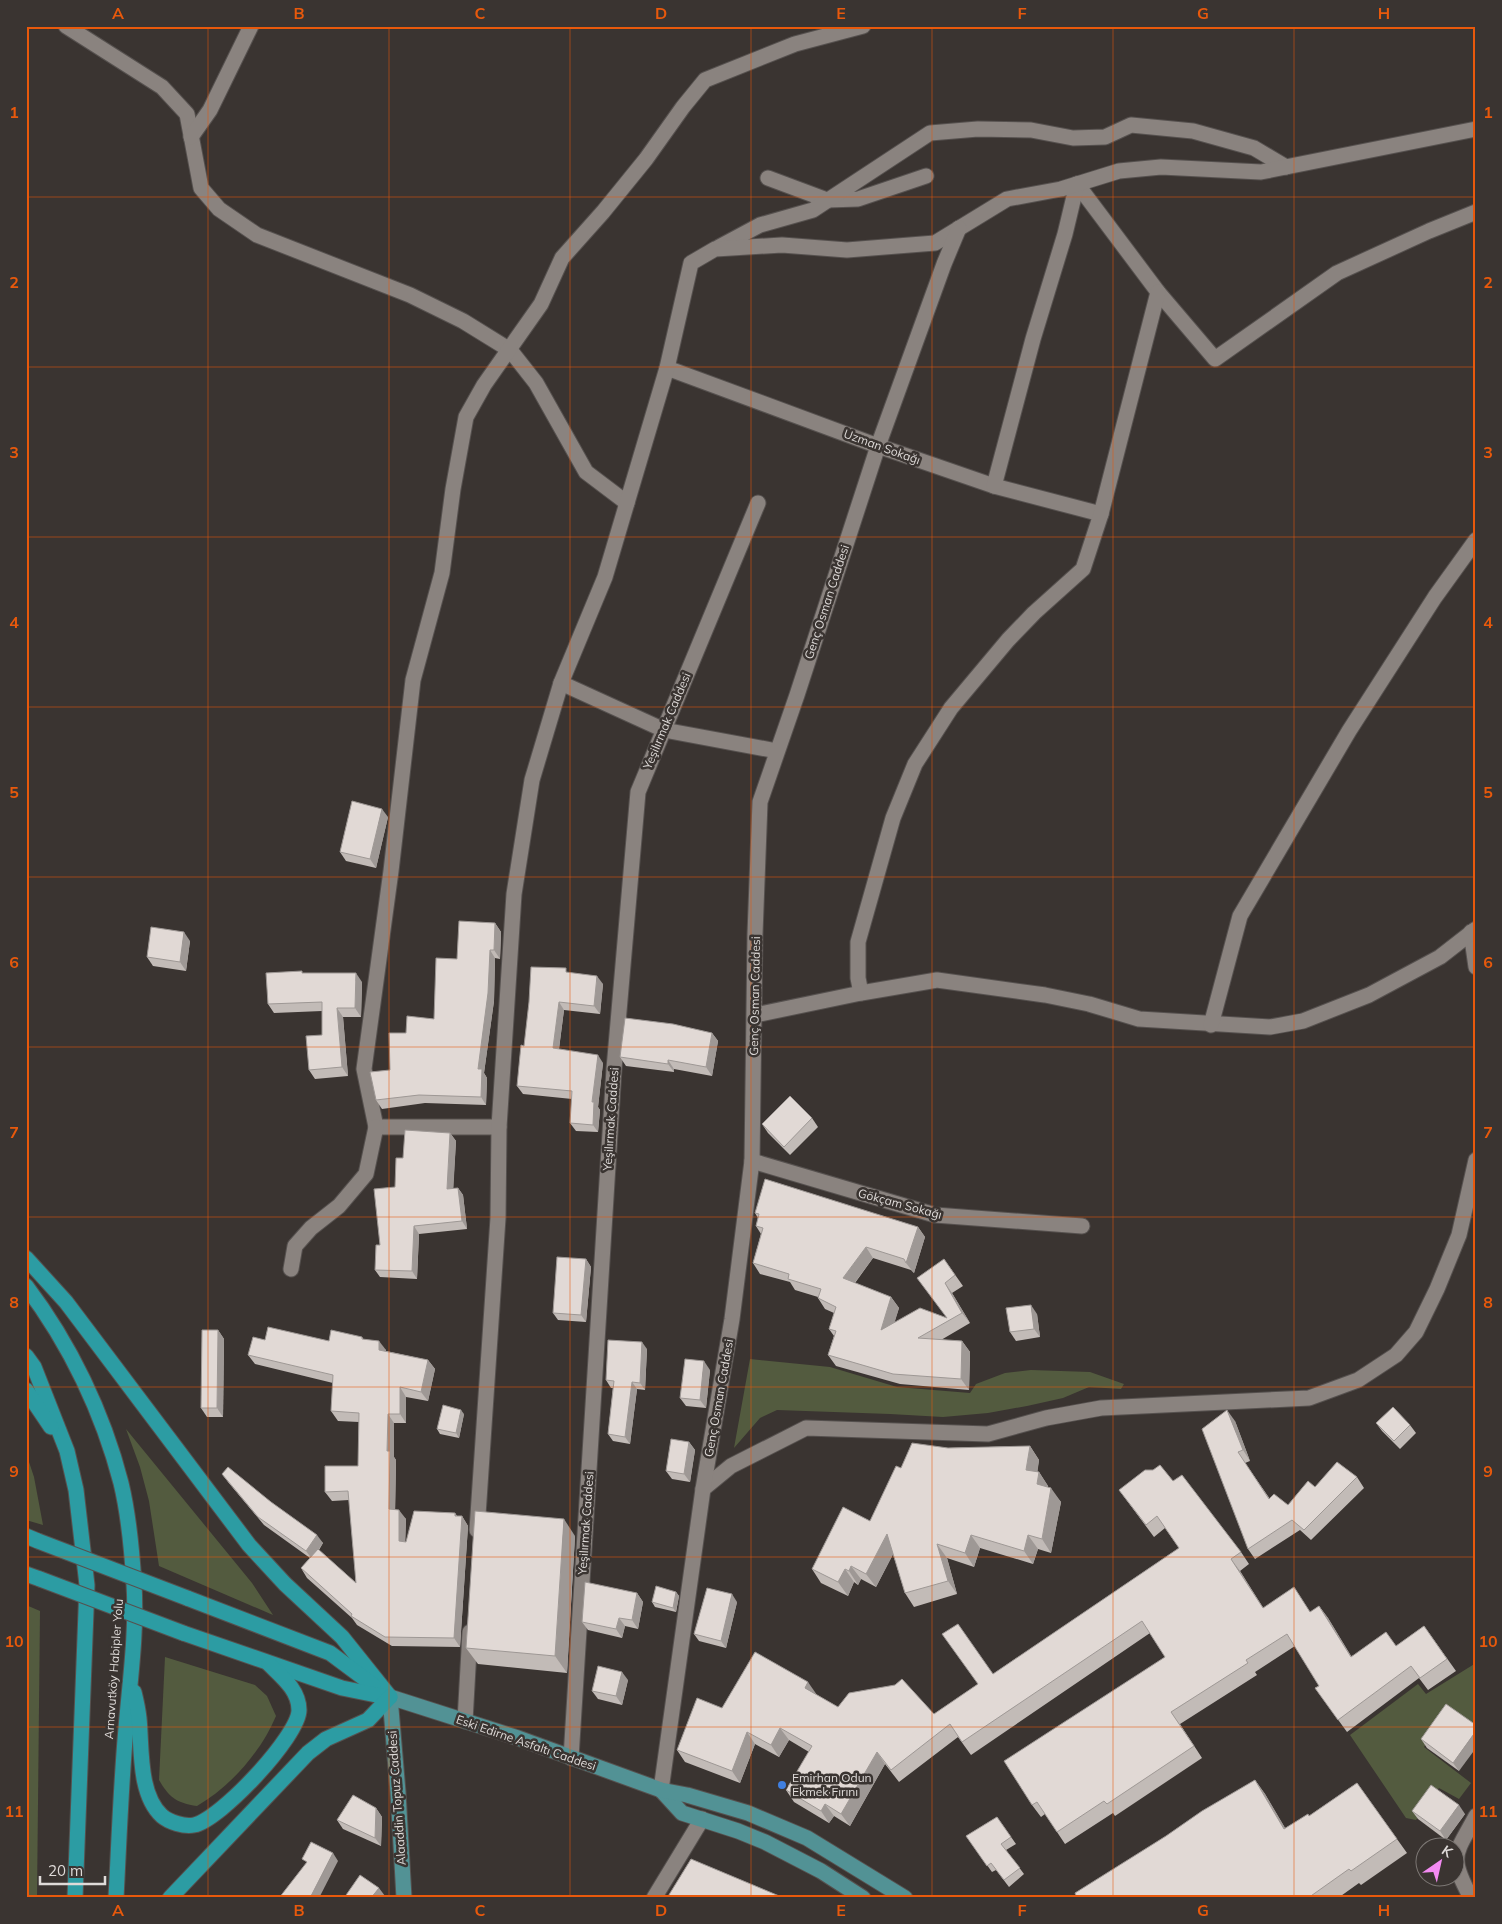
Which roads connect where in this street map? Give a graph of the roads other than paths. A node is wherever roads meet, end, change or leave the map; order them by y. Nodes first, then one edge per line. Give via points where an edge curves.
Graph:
1 (251, 26) edge
2 (863, 26) edge
3 (72, 28) edge
4 (1476, 129) edge
5 (191, 137) junction
6 (1286, 167) junction
7 (926, 176) dead end
8 (768, 178) dead end
9 (1077, 184) junction
10 (827, 200) junction
11 (1476, 212) edge
12 (959, 228) junction
13 (715, 248) junction
14 (1158, 292) junction
15 (510, 350) junction
16 (667, 368) junction
17 (878, 446) junction
18 (994, 486) junction
19 (626, 503) junction
20 (758, 504) dead end
21 (1102, 514) junction
22 (1476, 540) edge
23 (561, 683) junction
24 (664, 730) junction
25 (777, 751) junction
26 (1474, 930) edge
27 (1476, 966) edge
28 (861, 993) junction
29 (755, 1015) junction
30 (1210, 1025) junction
31 (376, 1127) junction
32 (499, 1127) junction
33 (1476, 1160) edge
34 (752, 1161) junction
35 (1082, 1226) dead end
36 (26, 1258) edge
37 (291, 1269) dead end
38 (26, 1286) edge
39 (26, 1356) edge
40 (26, 1390) edge
41 (67, 1451) junction
42 (703, 1489) junction
43 (32, 1538) edge
44 (476, 1541) edge
45 (33, 1577) edge
46 (471, 1620) edge
47 (133, 1640) junction
48 (269, 1664) junction
49 (390, 1697) junction
50 (464, 1721) junction
51 (571, 1758) junction
52 (662, 1790) junction
53 (1476, 1816) edge
54 (702, 1819) junction
55 (75, 1898) edge
56 (116, 1898) edge
57 (170, 1898) edge
58 (404, 1898) edge
59 (654, 1898) edge
60 (863, 1898) edge
61 (905, 1898) edge
62 (1470, 1898) edge

1 - 5 street via 210,110
2 - 15 street via 795,44 705,80 634,174 562,258 541,304
3 - 5 street via 162,86 186,114
4 - 6 street
5 - 15 street via 201,188 219,209 258,235 410,295 464,321
6 - 9 street via 1261,172 1161,167 1119,171
6 - 10 street via 1254,148 1193,132 1130,125 1105,136 1073,138 1031,130 978,129 930,133
7 - 10 street via 858,199
8 - 10 street
9 - 12 street via 1007,199
9 - 14 street
9 - 18 street
10 - 13 street via 813,210 760,225
11 - 14 street via 1337,273 1215,359
12 - 13 street via 935,243 915,245 847,250 782,245
12 - 17 street, Genç Osman Caddesi
13 - 16 street via 691,264
14 - 21 street
15 - 19 street via 536,383 586,472
15 - 31 street via 484,385 466,418 442,574 413,680 364,1069
16 - 17 street, Uzman Sokağı
16 - 19 street
17 - 18 street, Uzman Sokağı
17 - 25 street, Genç Osman Caddesi
18 - 21 street, Uzman Sokağı
19 - 23 street via 604,577
20 - 24 street, Yeşilırmak Caddesi
21 - 28 street via 1083,569 1008,640 950,708 915,764 892,818 858,942
22 - 30 street via 1435,597 1349,731 1240,916
23 - 24 street
23 - 32 street via 532,780 514,894
24 - 25 street
24 - 51 street, Yeşilırmak Caddesi via 638,792 614,1069
25 - 29 street, Genç Osman Caddesi via 760,802
26 - 27 street
26 - 30 street via 1440,956 1369,995 1303,1021 1270,1027
28 - 29 street
28 - 30 street via 937,980 1045,995 1138,1019
29 - 34 street, Genç Osman Caddesi
31 - 32 street
31 - 37 street via 366,1174 339,1206 311,1228 295,1246
32 - 44 street via 498,1218
33 - 42 street via 1459,1235 1416,1332 1396,1355 1358,1380 1308,1398 1101,1408 1046,1418 988,1434 806,1428 731,1466
34 - 35 street, Gökçam Sokağı via 935,1216
34 - 42 street, Genç Osman Caddesi via 732,1319
36 - 49 highway via 66,1302 249,1546 342,1637
38 - 47 highway, Arnavutköy Habipler Yolu via 85,1382 121,1483 134,1586
39 - 41 highway via 34,1367
40 - 41 highway
41 - 55 highway via 82,1528 87,1585
42 - 52 street, Genç Osman Caddesi
43 - 49 highway, bridge via 330,1653
45 - 48 highway, bridge
46 - 50 street
47 - 48 highway via 133,1684 142,1768 150,1798 162,1816 180,1824 194,1825 224,1807 249,1783 294,1728 300,1712 298,1699
47 - 56 highway, Arnavutköy Habipler Yolu
48 - 49 highway via 342,1688
49 - 50 main road, Eski Edirne Asfaltı Caddesi
49 - 57 highway via 368,1720 326,1739 308,1753
49 - 58 main road, Alaaddin Topuz Caddesi
50 - 51 main road, Eski Edirne Asfaltı Caddesi
51 - 52 main road, Eski Edirne Asfaltı Caddesi
52 - 54 main road, Eski Edirne Asfaltı Caddesi via 682,1813
52 - 61 main road, Eski Edirne Asfaltı Caddesi via 748,1813 807,1838
53 - 62 street via 1459,1845 1456,1862
54 - 59 street
54 - 60 main road, Eski Edirne Asfaltı Caddesi via 790,1854

